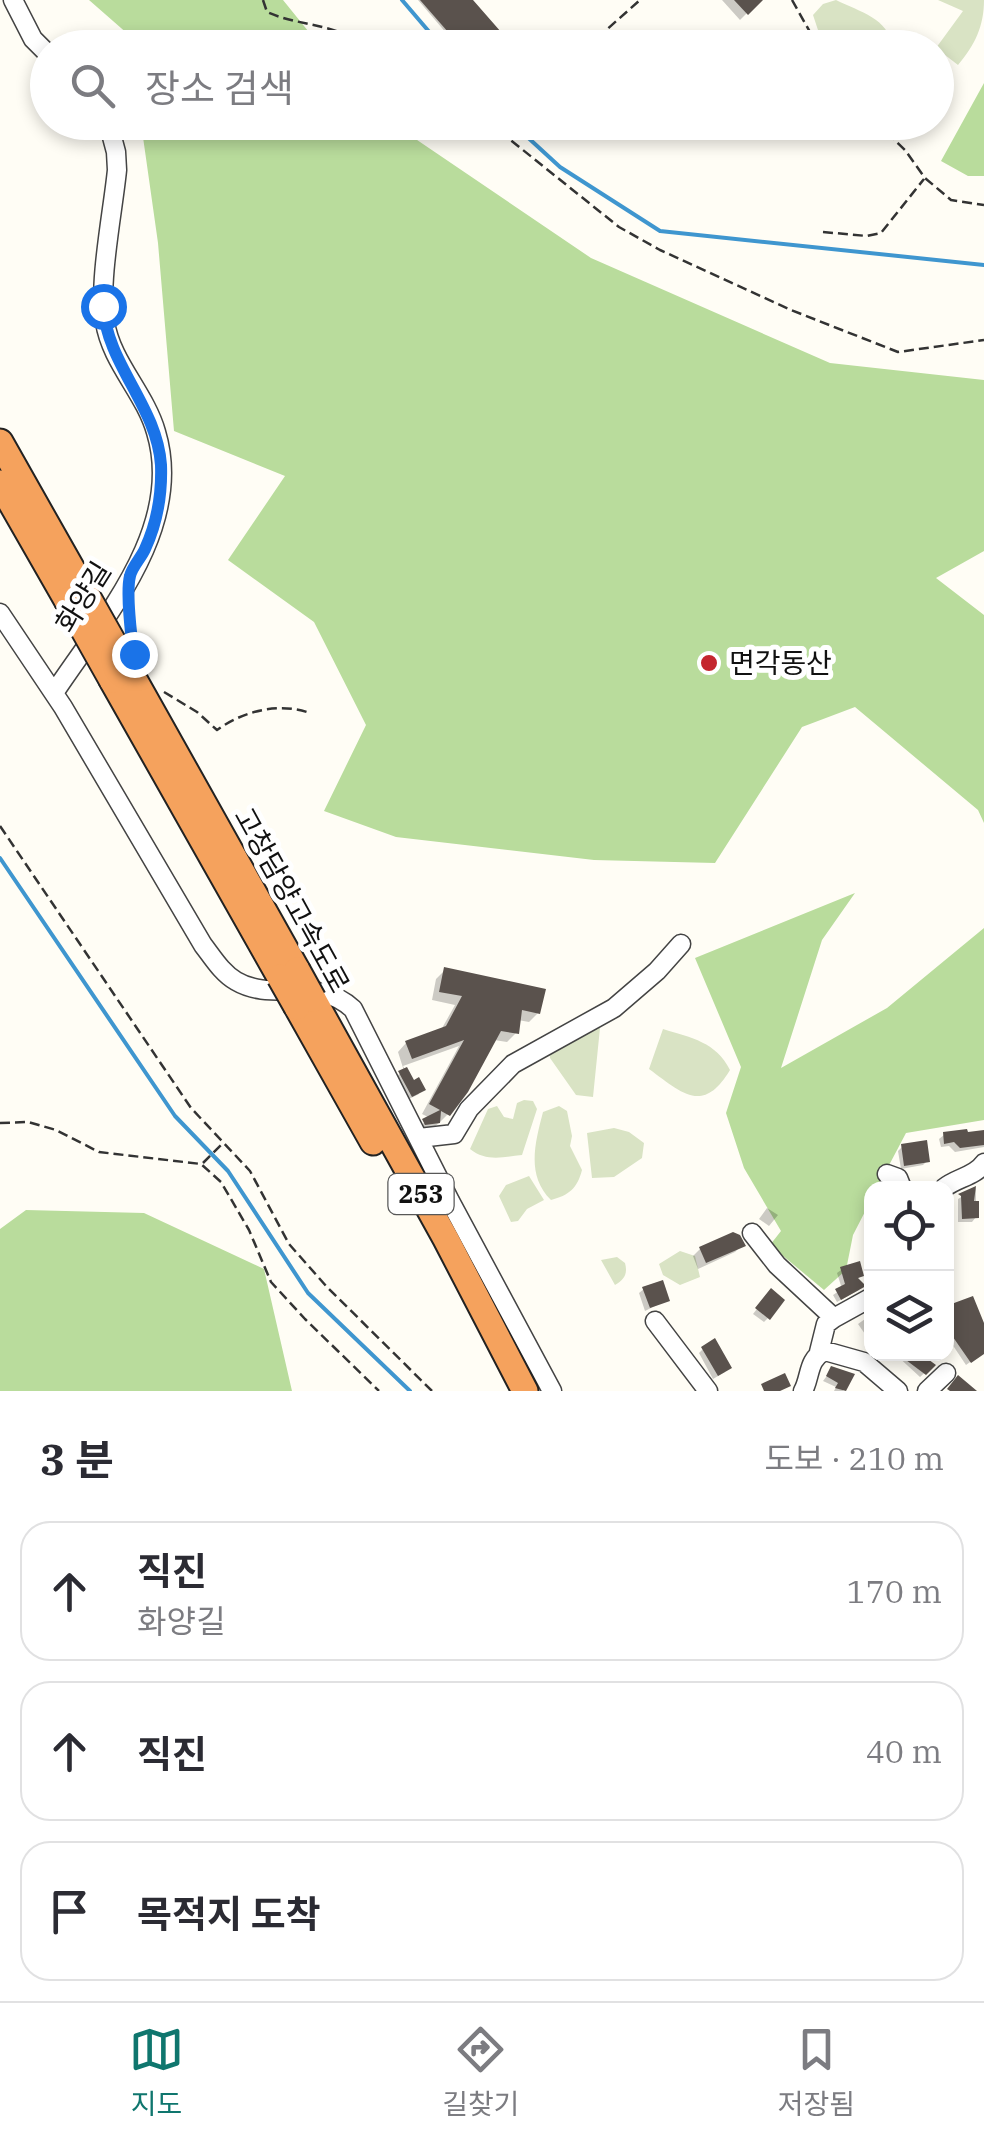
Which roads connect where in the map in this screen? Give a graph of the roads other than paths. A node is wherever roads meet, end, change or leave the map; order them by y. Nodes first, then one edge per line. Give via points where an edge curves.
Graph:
1 (13, 0) edge
2 (30, 33) edge
3 (111, 140) edge
4 (0, 442) edge
5 (0, 483) edge
6 (74, 594) junction
7 (0, 614) edge
8 (54, 693) junction
9 (681, 944) dead end
10 (305, 1003) junction
11 (419, 1138) junction
12 (983, 1159) edge
13 (887, 1174) dead end
14 (899, 1181) edge
15 (952, 1181) edge
16 (752, 1233) dead end
17 (864, 1302) edge
18 (834, 1318) junction
19 (655, 1321) dead end
20 (820, 1352) junction
21 (946, 1374) dead end
22 (506, 1391) edge
23 (525, 1391) edge
24 (552, 1391) edge
25 (708, 1391) edge
26 (803, 1391) edge
27 (898, 1391) edge
28 (927, 1391) edge

1 - 2 street
3 - 8 street, 화양길 via 117,170 104,320 156,430 160,497 129,577
4 - 6 highway, 고창담양고속도로 / 253
5 - 6 highway, 고창담양고속도로 / 253
6 - 10 highway, 고창담양고속도로 / 253, bridge
7 - 8 street
8 - 11 street via 225,973 247,986 318,990 345,1002 363,1024
9 - 11 street via 614,1008 513,1064 454,1134
10 - 22 highway, 고창담양고속도로 / 253
10 - 23 highway, 고창담양고속도로 / 253 via 446,1239
11 - 24 street
12 - 15 street via 974,1173
13 - 14 street
16 - 18 street
17 - 18 street
18 - 20 street via 826,1324
19 - 25 street
20 - 26 street
20 - 27 street via 864,1362
21 - 28 street

